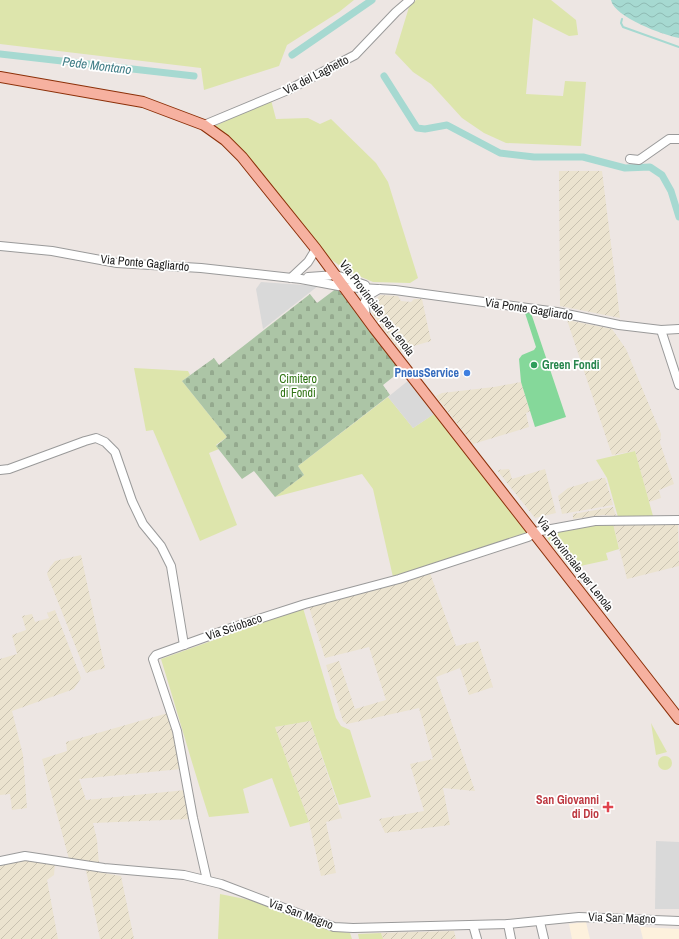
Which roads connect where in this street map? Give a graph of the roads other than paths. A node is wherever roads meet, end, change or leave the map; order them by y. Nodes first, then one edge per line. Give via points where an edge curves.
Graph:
1 (410, 0) edge
2 (0, 77) edge
3 (204, 125) junction
4 (679, 139) edge
5 (630, 159) dead end
6 (0, 246) edge
7 (316, 249) junction
8 (336, 275) junction
9 (291, 278) junction
10 (344, 287) junction
11 (379, 290) junction
12 (366, 317) junction
13 (679, 329) edge
14 (661, 330) junction
15 (679, 385) edge
16 (0, 470) edge
17 (679, 520) edge
18 (535, 532) junction
19 (184, 644) junction
20 (679, 719) edge
21 (0, 861) edge
22 (207, 880) junction
23 (679, 921) edge
24 (540, 922) junction
25 (508, 924) junction
26 (474, 925) junction
27 (477, 939) edge
28 (511, 939) edge
29 (544, 939) edge

1 - 3 street, Via del Laghetto via 355,55 288,90
2 - 3 main road, Via Provinciale per Lenola via 143,102
3 - 7 main road, Via Provinciale per Lenola via 225,140 242,157
4 - 5 street via 669,139 639,160
6 - 9 street, Via Ponte Gagliardo via 52,251 117,263 201,268
7 - 8 main road, Via Provinciale per Lenola
7 - 9 street via 308,262
8 - 9 street, Via Ponte Gagliardo
8 - 10 main road, Via Provinciale per Lenola
8 - 11 street, Via Ponte Gagliardo
9 - 10 street, Via Ponte Gagliardo
10 - 11 street, Via Ponte Gagliardo
10 - 12 main road, Via Provinciale per Lenola
11 - 12 street via 368,295 364,304
11 - 14 street, Via Ponte Gagliardo via 557,312 619,325
12 - 18 main road, Via Provinciale per Lenola
13 - 14 street, Via Ponte Gagliardo
14 - 15 street
16 - 19 street via 10,469 96,438 105,442 114,452 143,524 161,546 171,566
17 - 18 street, Via Sciobaco via 596,521
18 - 19 street, Via Sciobaco via 528,538 460,560 305,604
18 - 20 main road, Via Provinciale per Lenola
19 - 22 street, Via Sciobaco via 156,655 154,659 177,731 192,818
21 - 22 street, Via San Magno via 25,856
22 - 26 street, Via San Magno via 334,927
23 - 24 street, Via San Magno via 579,917
24 - 25 street, Via San Magno
24 - 29 street
25 - 26 street, Via San Magno
25 - 28 street
26 - 27 street

